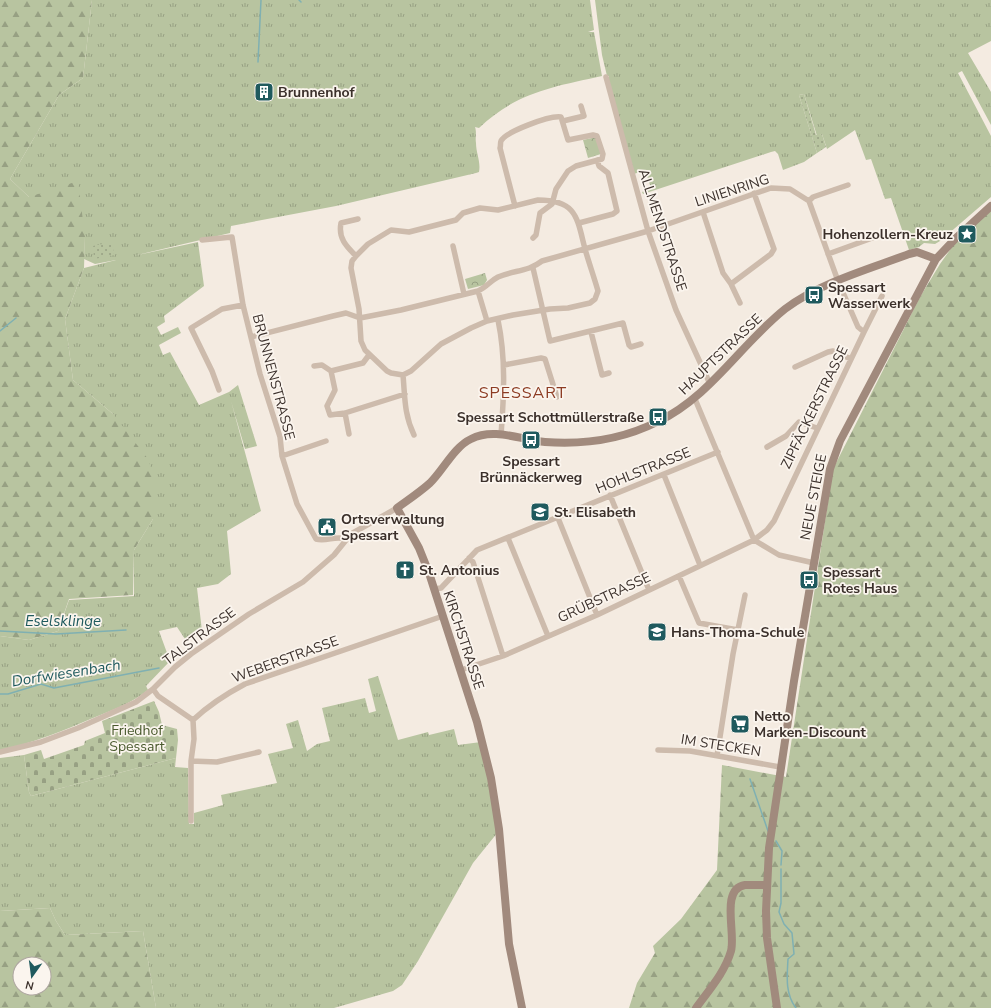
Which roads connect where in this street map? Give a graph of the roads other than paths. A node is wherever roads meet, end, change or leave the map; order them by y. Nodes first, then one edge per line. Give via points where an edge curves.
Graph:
1 (606, 77) dead end
2 (581, 106) dead end
3 (563, 122) junction
4 (597, 160) junction
5 (848, 185) dead end
6 (754, 193) junction
7 (553, 200) junction
8 (809, 201) junction
9 (515, 206) junction
10 (991, 206) edge
11 (703, 212) junction
12 (358, 220) dead end
13 (579, 223) junction
14 (648, 231) junction
15 (875, 237) dead end
16 (532, 238) dead end
17 (202, 240) dead end
18 (453, 246) dead end
19 (585, 250) junction
20 (828, 254) junction
21 (356, 256) junction
22 (936, 259) junction
23 (533, 268) junction
24 (838, 281) junction
25 (731, 284) junction
26 (478, 291) junction
27 (464, 294) junction
28 (882, 296) dead end
29 (740, 303) dead end
30 (243, 305) junction
31 (543, 310) junction
32 (360, 318) junction
33 (498, 320) junction
34 (487, 322) junction
35 (591, 332) junction
36 (864, 332) junction
37 (252, 337) junction
38 (641, 344) dead end
39 (369, 355) junction
40 (851, 359) junction
41 (504, 365) junction
42 (314, 366) dead end
43 (795, 367) dead end
44 (331, 371) junction
45 (609, 373) dead end
46 (403, 375) junction
47 (710, 384) junction
48 (219, 390) dead end
49 (405, 394) junction
50 (557, 397) dead end
51 (695, 399) junction
52 (345, 413) junction
53 (817, 428) junction
54 (349, 434) dead end
55 (414, 435) dead end
56 (501, 435) junction
57 (326, 441) dead end
58 (767, 447) dead end
59 (718, 452) junction
60 (282, 456) junction
61 (664, 475) junction
62 (610, 495) junction
63 (397, 508) junction
64 (558, 518) junction
65 (508, 538) junction
66 (346, 539) junction
67 (754, 540) junction
68 (469, 558) junction
69 (814, 564) junction
70 (700, 565) junction
71 (679, 576) junction
72 (434, 590) junction
73 (649, 590) junction
74 (745, 595) dead end
75 (597, 615) junction
76 (443, 616) junction
77 (738, 630) junction
78 (548, 636) junction
79 (503, 656) junction
80 (461, 670) junction
81 (153, 690) junction
82 (193, 720) junction
83 (658, 750) dead end
84 (0, 752) edge
85 (259, 752) dead end
86 (717, 756) junction
87 (191, 762) junction
88 (780, 767) junction
89 (191, 821) dead end
90 (767, 886) junction
91 (522, 1008) edge
92 (696, 1008) edge
93 (777, 1008) edge

1 - 14 street, ALLMENDSTRASSE
2 - 3 street via 584,116
3 - 4 street via 568,140 596,136 603,154 602,158
3 - 9 street via 561,117 556,116 535,122 507,135 501,141 500,148
4 - 7 street via 568,171 560,181
4 - 13 street via 599,166 608,174 617,212
5 - 8 street via 812,197
6 - 8 street, LINIENRING via 781,187 790,189
6 - 11 street, LINIENRING
6 - 25 street via 774,250
7 - 9 street via 538,200
7 - 13 street via 569,208
7 - 16 street via 540,214 536,235
8 - 20 street
9 - 21 street via 498,210 480,208 463,213 456,220 409,232 391,230 376,237
10 - 22 street, NEUE STEIGE
11 - 14 street, LINIENRING
11 - 25 street via 723,273
12 - 21 street via 341,223 340,229 345,245
13 - 19 street
14 - 19 street, LINIENRING
14 - 47 street, ALLMENDSTRASSE via 676,310
15 - 20 street
17 - 30 street, BRUNNENSTRASSE via 232,237
18 - 27 street
19 - 23 street, LINIENRING via 542,261
19 - 31 street via 598,291 595,298 590,303
20 - 24 street
21 - 32 street via 352,261 352,268
22 - 24 street, HAUPTSTRASSE via 917,252
22 - 69 street, NEUE STEIGE via 834,454
23 - 26 street, LINIENRING via 500,276
23 - 31 street
24 - 36 street via 858,327
24 - 47 street, HAUPTSTRASSE via 803,297 785,309
25 - 29 street
26 - 27 street
26 - 34 street
27 - 32 street
28 - 36 street, ZIPFÄCKERSTRASSE
30 - 37 street, BRUNNENSTRASSE
30 - 48 street via 222,309 191,328
31 - 33 street
31 - 35 street via 550,341
32 - 37 street via 346,313
32 - 39 street via 361,341
33 - 34 street
33 - 41 street
34 - 46 street via 441,344
35 - 38 street via 623,323 629,345 631,347
35 - 45 street via 602,375
36 - 40 street, ZIPFÄCKERSTRASSE
37 - 60 street, BRUNNENSTRASSE via 260,374 280,437
39 - 44 street via 363,363
39 - 46 street via 387,371
40 - 43 street via 833,351
40 - 53 street, ZIPFÄCKERSTRASSE
41 - 50 street via 546,359
41 - 56 street
42 - 44 street via 322,365
44 - 52 street via 335,390 327,406 328,413 334,416
46 - 49 street
47 - 51 street, HAUPTSTRASSE
49 - 52 street
49 - 55 street via 407,421
51 - 56 street, HAUPTSTRASSE via 657,422 615,438 581,443
51 - 59 street
52 - 54 street
53 - 58 street via 799,422 786,436
53 - 67 street, ZIPFÄCKERSTRASSE via 774,521
56 - 63 street, HAUPTSTRASSE via 484,434 471,439 430,482
57 - 60 street
59 - 61 street, HOHLSTRASSE
59 - 67 street
60 - 66 street, BRUNNENSTRASSE via 297,504 316,539
61 - 62 street, HOHLSTRASSE
61 - 70 street
62 - 64 street, HOHLSTRASSE
62 - 73 street
63 - 66 street, TALSTRASSE via 355,531
63 - 72 street, KIRCHSTRASSE via 419,548
64 - 65 street, HOHLSTRASSE
64 - 75 street
65 - 68 street, HOHLSTRASSE via 477,550
65 - 78 street
66 - 81 street, TALSTRASSE via 334,555 304,582 249,614 191,654
67 - 69 street via 779,556
67 - 70 street, GRÜBSTRASSE
68 - 72 street, HOHLSTRASSE via 441,588
68 - 79 street via 473,562
69 - 88 street, NEUE STEIGE
70 - 71 street, GRÜBSTRASSE
71 - 73 street, GRÜBSTRASSE
71 - 77 street via 699,623
72 - 76 street, KIRCHSTRASSE
73 - 75 street, GRÜBSTRASSE
74 - 77 street
75 - 78 street, GRÜBSTRASSE
76 - 80 street, KIRCHSTRASSE
76 - 82 street, WEBERSTRASSE via 246,684 228,693
77 - 86 street
78 - 79 street, GRÜBSTRASSE
79 - 80 street, GRÜBSTRASSE
80 - 91 street, KIRCHSTRASSE via 482,739 496,805 509,944
81 - 82 street
81 - 84 street, TALSTRASSE via 136,702 78,728 30,745
82 - 87 street
83 - 86 street, IM STECKEN via 690,751
85 - 87 street via 217,762
86 - 88 street, IM STECKEN
87 - 89 street
88 - 90 street, NEUE STEIGE via 769,848
90 - 92 street via 744,885 733,894 730,901 733,936 727,963
90 - 93 street, NEUE STEIGE via 767,938

